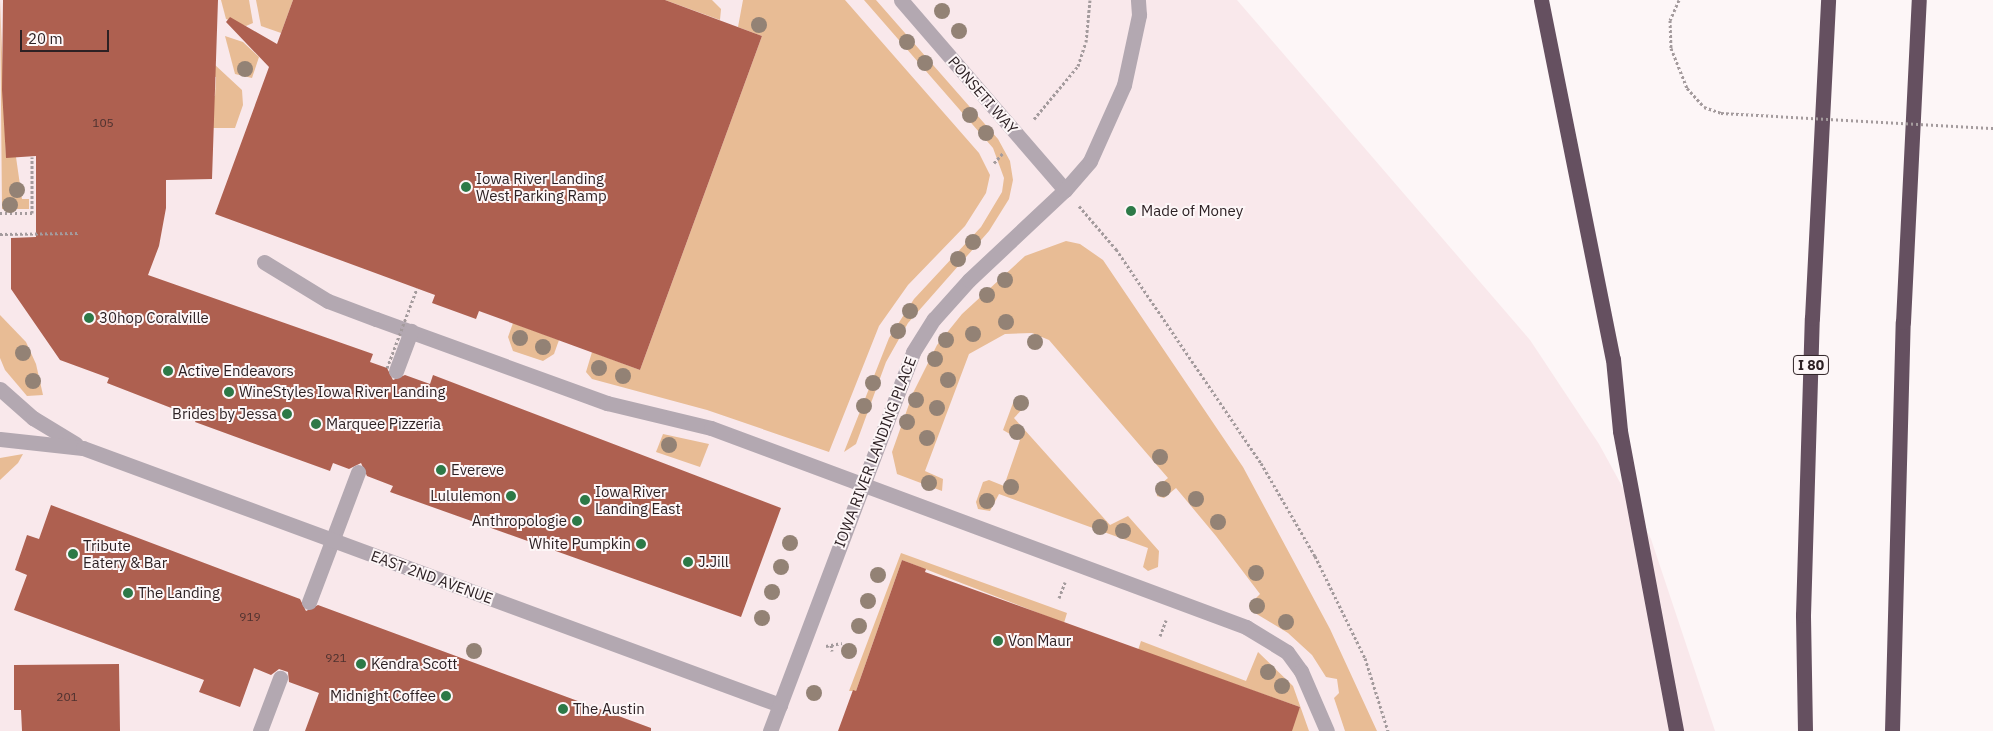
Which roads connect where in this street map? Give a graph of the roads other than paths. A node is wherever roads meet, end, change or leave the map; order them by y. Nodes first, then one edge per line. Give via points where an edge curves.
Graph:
1 (901, 0) edge
2 (1138, 0) edge
3 (1542, 0) edge
4 (1828, 0) edge
5 (1919, 0) edge
6 (1065, 190) junction
7 (264, 262) dead end
8 (411, 331) junction
9 (391, 370) road end
10 (0, 389) edge
11 (0, 439) edge
12 (83, 448) junction
13 (358, 472) dead end
14 (863, 484) junction
15 (332, 540) junction
16 (309, 602) dead end
17 (280, 678) dead end
18 (780, 705) junction
19 (260, 731) edge
20 (770, 731) edge
21 (1327, 731) edge
22 (1676, 731) edge
23 (1805, 731) edge
24 (1892, 731) edge

1 - 6 street, PONSETI WAY
2 - 6 street, IOWA RIVER LANDING PLACE via 1139,15 1124,85 1090,161
3 - 22 highway via 1612,359 1620,431
4 - 23 highway, I 80 via 1810,377 1803,614
5 - 24 highway via 1903,322
6 - 14 street, IOWA RIVER LANDING PLACE via 1014,235 934,319 913,352
7 - 8 street via 328,300
8 - 9 street
8 - 14 street via 607,403 711,428
10 - 12 street, EAST 2ND AVENUE via 33,418
11 - 12 street, EAST 2ND AVENUE
12 - 15 street, EAST 2ND AVENUE
13 - 15 street
14 - 18 street, IOWA RIVER LANDING PLACE
14 - 21 street via 1267,637 1287,652 1301,670
15 - 16 street
15 - 18 street, EAST 2ND AVENUE
17 - 19 street
18 - 20 street, IOWA RIVER LANDING PLACE

